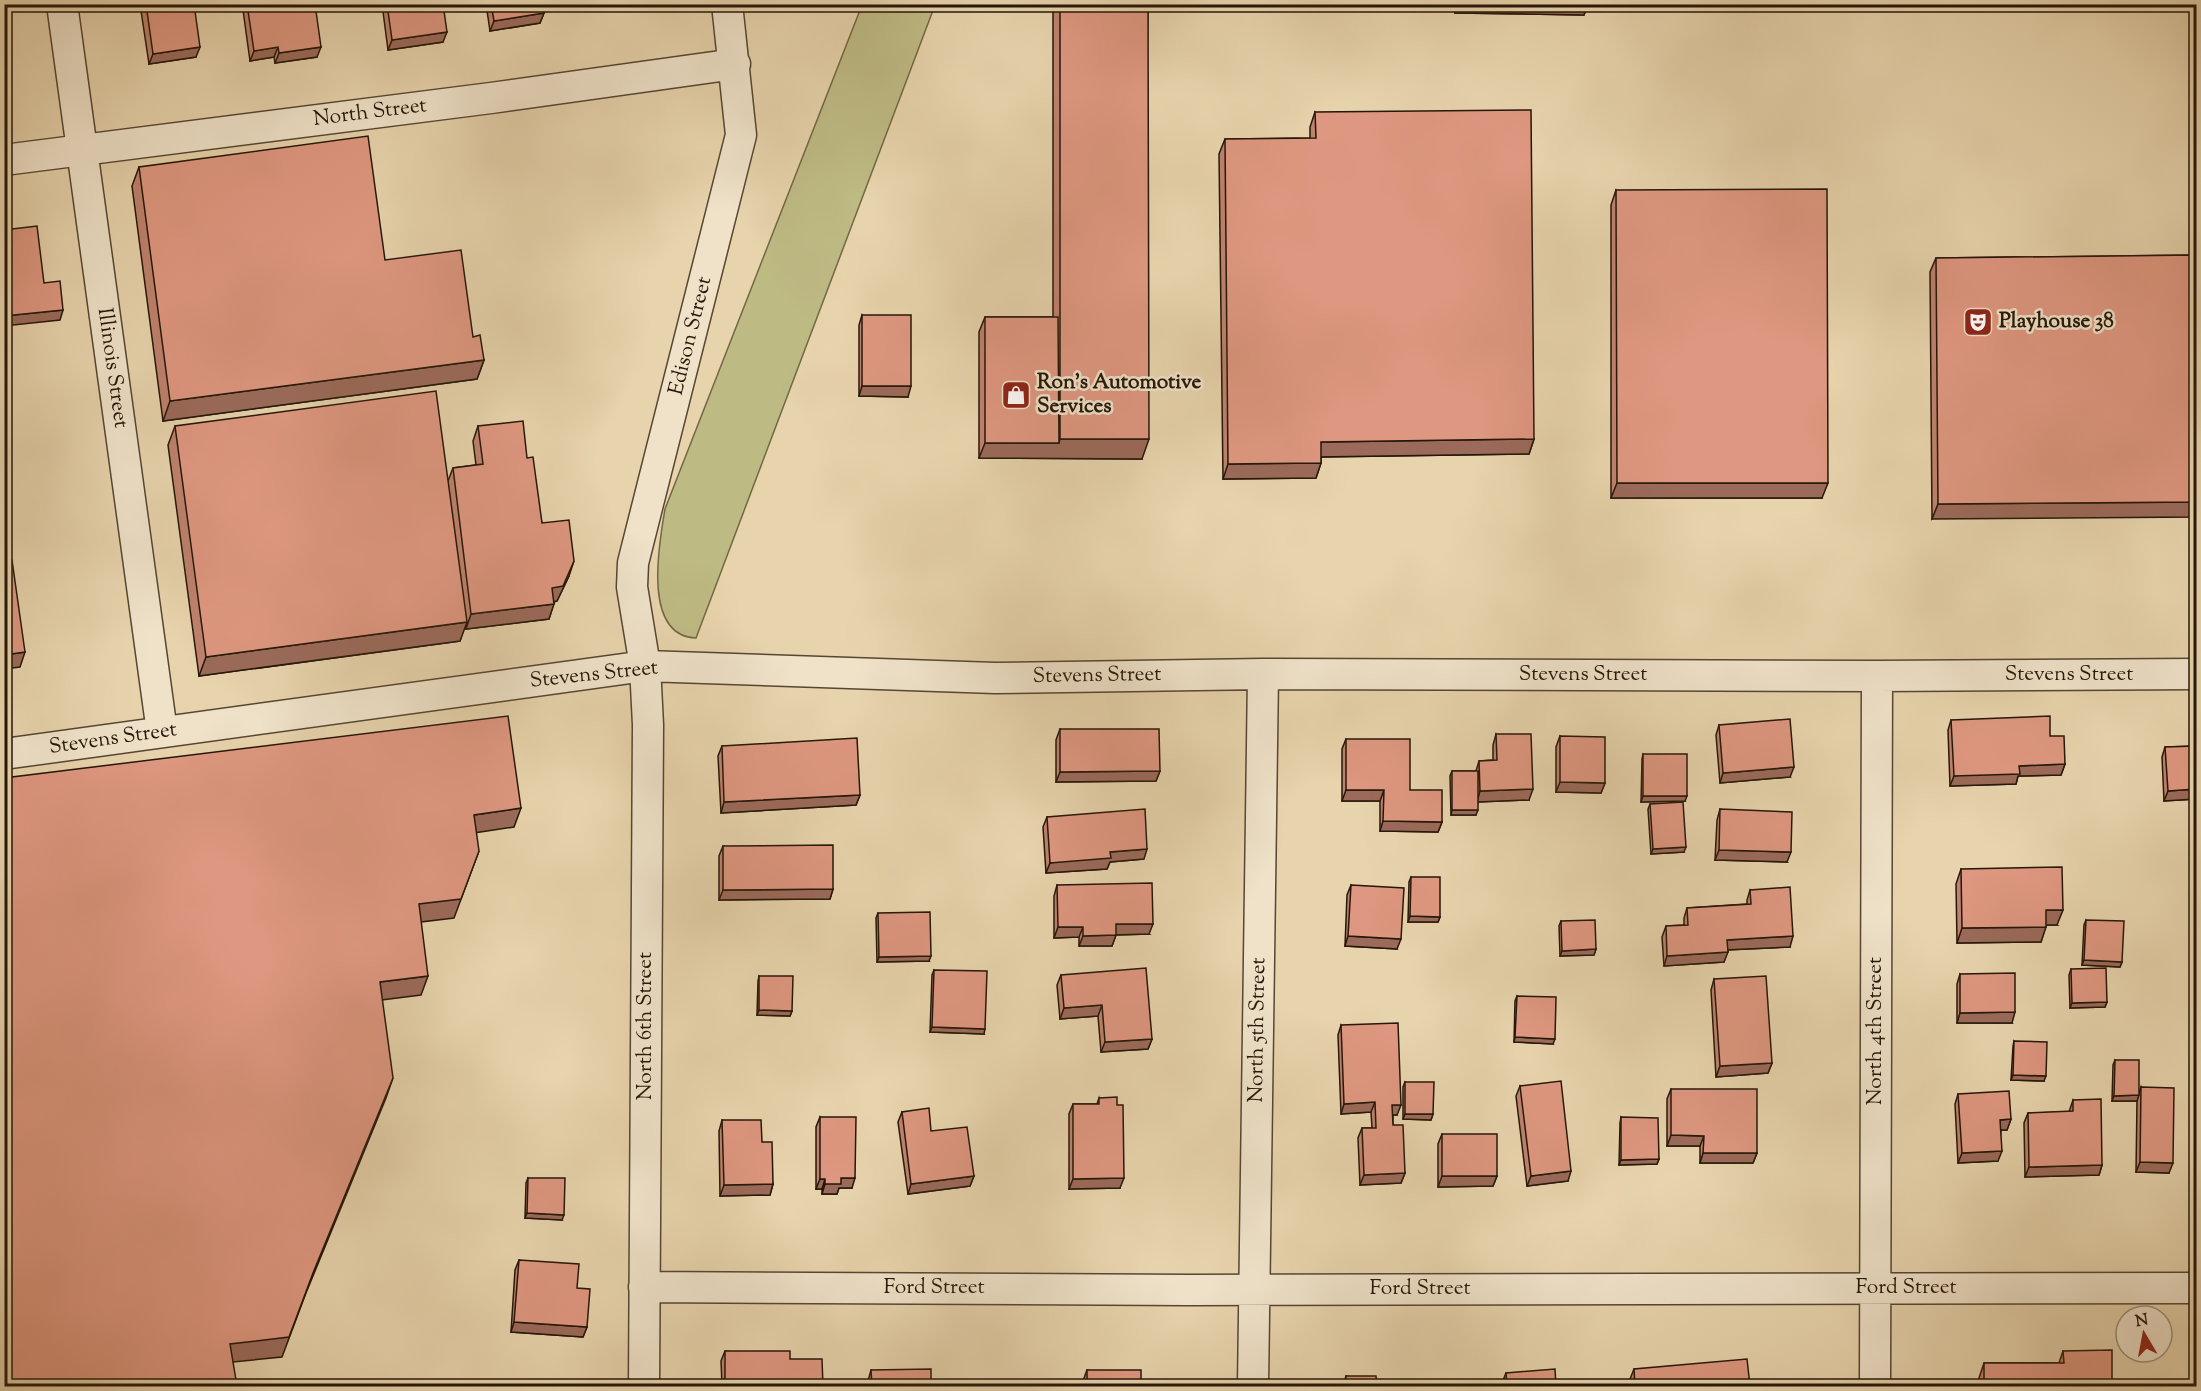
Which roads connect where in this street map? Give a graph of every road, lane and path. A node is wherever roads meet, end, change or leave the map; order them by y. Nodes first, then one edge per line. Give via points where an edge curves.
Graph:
1 (62, 4) edge
2 (727, 4) edge
3 (735, 64) junction
4 (82, 150) junction
5 (4, 160) edge
6 (645, 666) junction
7 (1263, 674) junction
8 (2196, 674) edge
9 (1877, 675) junction
10 (162, 732) junction
11 (4, 754) edge
12 (644, 1287) junction
13 (1875, 1288) junction
14 (2196, 1288) edge
15 (1254, 1289) junction
16 (644, 1386) edge
17 (1253, 1386) edge
18 (1875, 1386) edge

1 - 4 street, Illinois Street
2 - 3 street, Edison Street
3 - 4 street, North Street
3 - 6 street, Edison Street via 741,135 633,563 632,587
4 - 5 street, North Street
4 - 10 street, Illinois Street
6 - 7 street, Stevens Street via 995,678
6 - 10 street, Stevens Street
6 - 12 street, North 6th Street via 648,737
7 - 9 street, Stevens Street
7 - 15 street, North 5th Street
8 - 9 street, Stevens Street
9 - 13 street, North 4th Street
10 - 11 street, Stevens Street
12 - 15 street, Ford Street
12 - 16 street, North 6th Street
13 - 14 street, Ford Street
13 - 15 street, Ford Street
13 - 18 street, North 4th Street
15 - 17 street, North 5th Street

